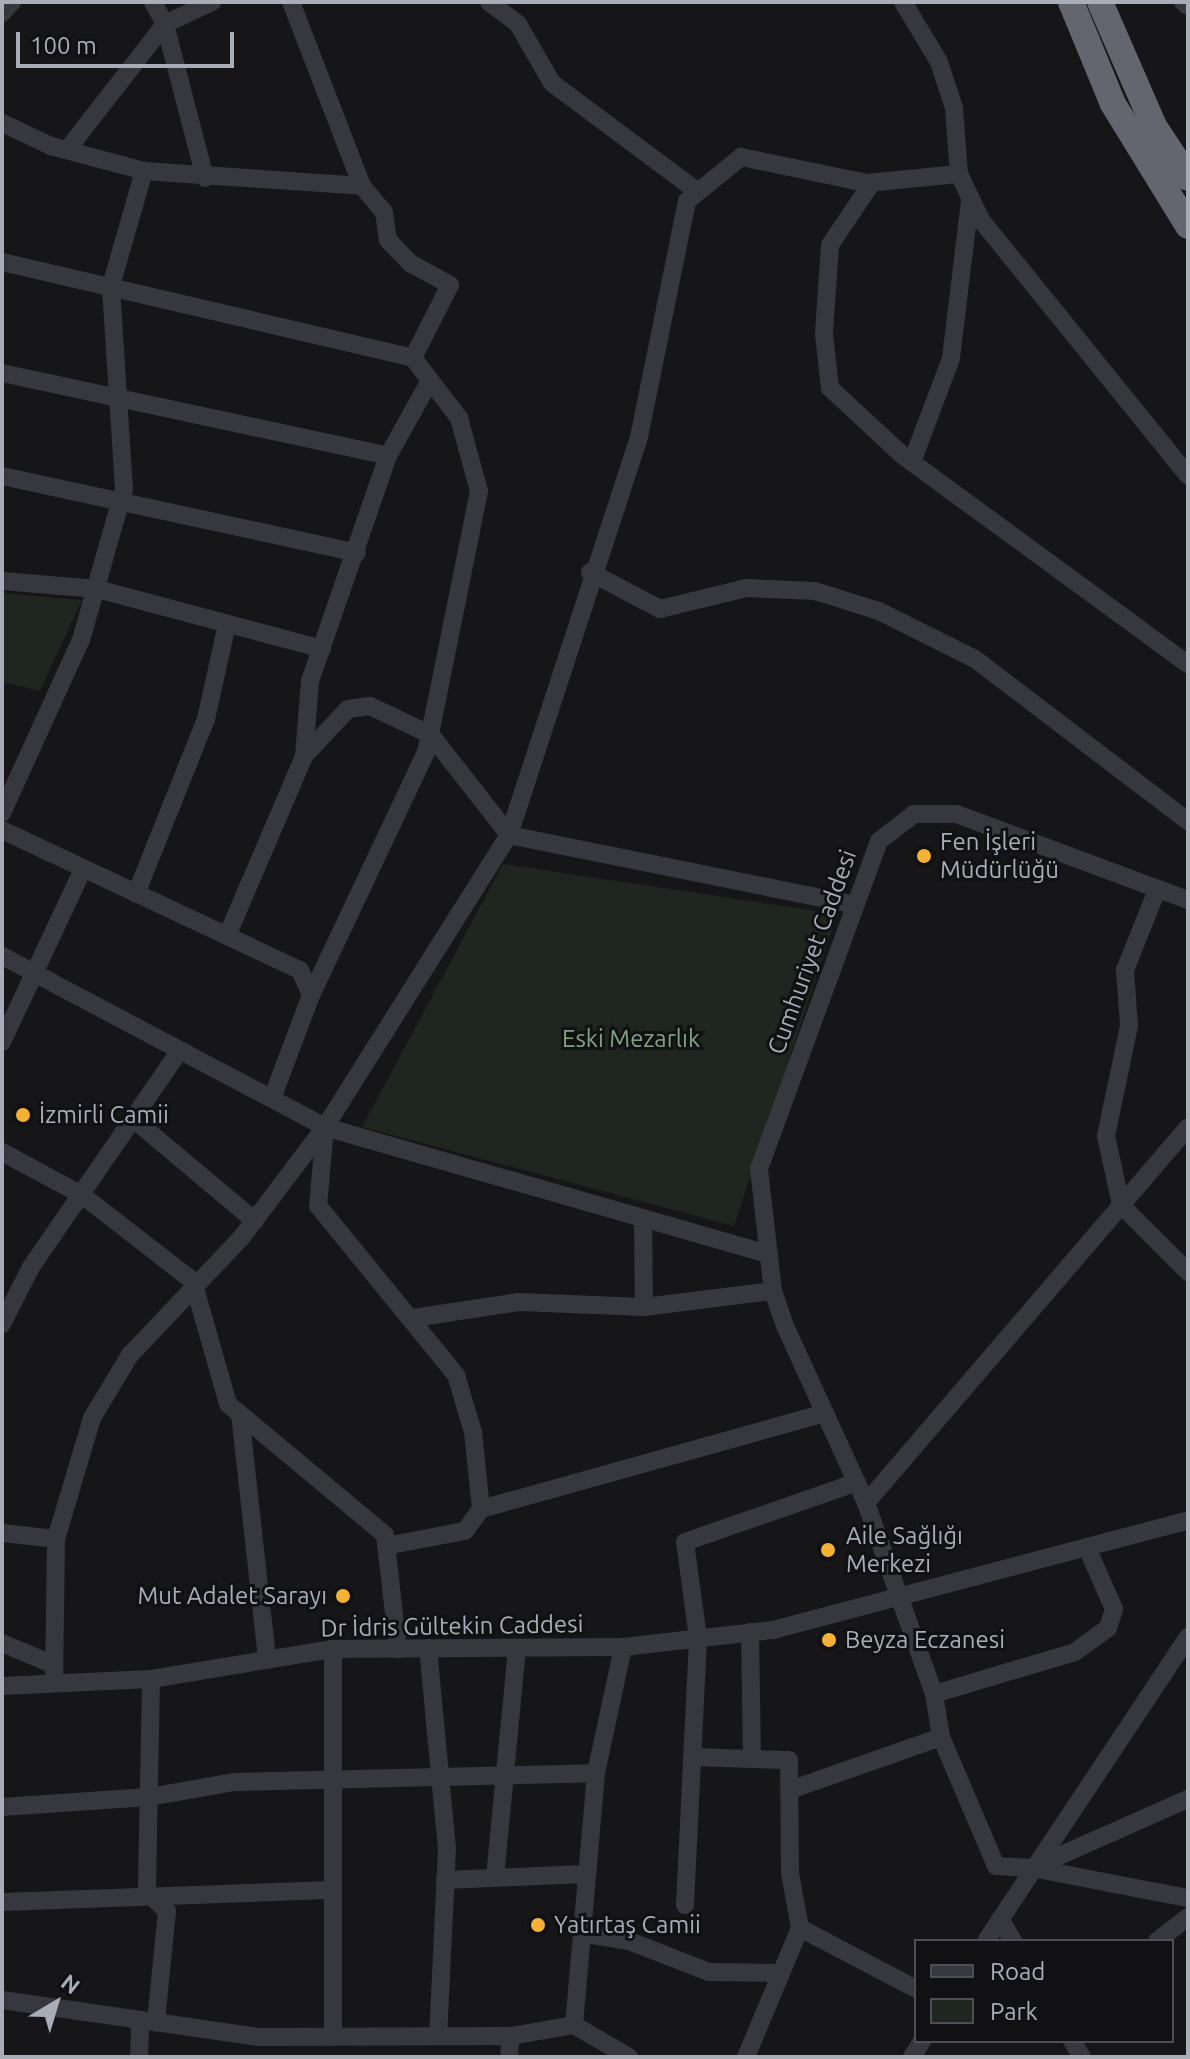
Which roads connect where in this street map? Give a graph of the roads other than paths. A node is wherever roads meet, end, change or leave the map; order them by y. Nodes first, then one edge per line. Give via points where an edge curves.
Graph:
1 (12, 2) edge
2 (153, 2) edge
3 (212, 2) edge
4 (291, 2) edge
5 (489, 2) edge
6 (903, 2) edge
7 (1071, 2) edge
8 (1100, 2) edge
9 (1183, 2) edge
10 (1188, 6) edge
11 (2, 13) edge
12 (165, 24) junction
13 (2, 123) edge
14 (67, 150) junction
15 (144, 171) junction
16 (959, 174) junction
17 (205, 178) junction
18 (1188, 178) edge
19 (871, 184) junction
20 (362, 186) junction
21 (697, 191) junction
22 (970, 197) junction
23 (1188, 226) edge
24 (2, 262) edge
25 (111, 286) junction
26 (413, 358) junction
27 (2, 373) edge
28 (428, 384) junction
29 (118, 403) junction
30 (388, 456) junction
31 (912, 462) junction
32 (2, 476) edge
33 (1188, 476) edge
34 (120, 506) junction
35 (357, 553) junction
36 (590, 572) junction
37 (2, 581) edge
38 (97, 589) junction
39 (227, 624) junction
40 (322, 649) junction
41 (1188, 664) edge
42 (431, 735) junction
43 (304, 756) junction
44 (2, 813) edge
45 (1188, 821) edge
46 (2, 830) edge
47 (509, 835) junction
48 (83, 869) junction
49 (1157, 890) junction
50 (136, 894) junction
51 (1188, 900) edge
52 (855, 905) junction
53 (227, 936) junction
54 (2, 956) edge
55 (37, 975) junction
56 (311, 995) junction
57 (2, 1042) edge
58 (180, 1050) junction
59 (272, 1099) junction
60 (137, 1122) junction
61 (325, 1127) junction
62 (1188, 1127) edge
63 (2, 1152) edge
64 (82, 1195) junction
65 (1121, 1205) junction
66 (643, 1218) junction
67 (255, 1221) junction
68 (769, 1254) junction
69 (1188, 1272) edge
70 (193, 1281) junction
71 (773, 1291) junction
72 (644, 1307) junction
73 (413, 1318) junction
74 (2, 1324) edge
75 (825, 1413) junction
76 (240, 1414) junction
77 (857, 1482) junction
78 (866, 1503) junction
79 (481, 1509) junction
80 (1188, 1520) edge
81 (2, 1533) edge
82 (56, 1539) junction
83 (386, 1546) junction
84 (1088, 1550) junction
85 (900, 1601) junction
86 (750, 1632) junction
87 (1188, 1637) edge
88 (698, 1638) junction
89 (2, 1643) edge
90 (623, 1647) junction
91 (428, 1648) junction
92 (517, 1648) junction
93 (333, 1649) junction
94 (398, 1649) junction
95 (267, 1660) junction
96 (54, 1674) junction
97 (151, 1679) junction
98 (2, 1686) edge
99 (934, 1694) junction
100 (941, 1737) junction
101 (692, 1757) junction
102 (752, 1759) junction
103 (596, 1773) junction
104 (509, 1776) junction
105 (440, 1778) junction
106 (334, 1785) junction
107 (790, 1790) junction
108 (149, 1797) junction
109 (1188, 1799) edge
110 (2, 1807) edge
111 (1032, 1868) junction
112 (587, 1874) junction
113 (495, 1877) junction
114 (445, 1880) junction
115 (333, 1890) junction
116 (152, 1896) junction
117 (1188, 1898) edge
118 (2, 1902) edge
119 (685, 1905) dead end
120 (1188, 1917) edge
121 (1000, 1919) junction
122 (800, 1928) junction
123 (581, 1933) junction
124 (987, 1939) edge
125 (1012, 1939) edge
126 (1160, 1939) edge
127 (781, 1973) junction
128 (914, 1988) edge
129 (2, 2000) edge
130 (148, 2021) junction
131 (574, 2025) junction
132 (438, 2036) junction
133 (511, 2036) junction
134 (333, 2037) junction
135 (139, 2057) edge
136 (509, 2057) edge
137 (629, 2057) edge
138 (746, 2057) edge

1 - 11 street
2 - 12 street
3 - 12 street
4 - 20 street
5 - 21 street via 518,24 552,83
6 - 16 street via 939,62 954,108
7 - 23 highway via 1113,104
8 - 18 highway via 1154,126
9 - 10 street
12 - 14 street
12 - 17 street
13 - 14 street
14 - 15 street
15 - 17 street
15 - 25 street
16 - 19 street
16 - 22 street
17 - 20 street
19 - 21 street via 741,157
19 - 31 street via 830,245 824,334 830,388
20 - 26 street via 384,212 388,240 410,263 450,285
21 - 36 street via 687,201 639,437
22 - 31 street via 951,358
22 - 33 street via 981,220
24 - 25 street
25 - 26 street
25 - 29 street
26 - 28 street
27 - 29 street
28 - 30 street
28 - 42 street via 459,418 479,491
29 - 30 street
29 - 34 street
30 - 35 street
31 - 41 street
32 - 34 street
34 - 35 street
34 - 38 street
35 - 40 street
36 - 45 street via 660,609 747,588 815,591 879,611 975,659
36 - 47 street
37 - 38 street
38 - 39 street
38 - 44 street
39 - 40 street
39 - 50 street via 206,719
40 - 43 street via 310,681
42 - 43 street via 370,706 348,709
42 - 47 street
42 - 56 street
43 - 53 street
46 - 48 street
47 - 52 street
47 - 61 street
48 - 50 street
48 - 55 street
49 - 51 street, Cumhuriyet Caddesi
49 - 52 street, Cumhuriyet Caddesi via 957,814 914,814 879,841
49 - 65 street via 1125,970 1129,1026 1106,1136
50 - 53 street
52 - 68 street, Cumhuriyet Caddesi via 759,1169
53 - 56 street via 300,970
54 - 55 street
55 - 57 street
55 - 58 street
56 - 59 street
58 - 59 street
58 - 60 street
59 - 61 street
60 - 64 street
60 - 67 street
61 - 66 street
61 - 67 street
61 - 73 street via 318,1206
62 - 65 street
63 - 64 street
64 - 70 street
64 - 74 street
65 - 69 street
65 - 78 street
66 - 68 street
66 - 72 street
67 - 70 street
68 - 71 street
70 - 76 street via 228,1404
70 - 82 street via 130,1355 92,1418
71 - 72 street
71 - 75 street
72 - 73 street via 519,1302
73 - 79 street via 456,1375 473,1432
75 - 77 street
75 - 79 street
76 - 83 street via 385,1535
76 - 95 street
77 - 78 street
77 - 88 street via 685,1542
78 - 85 street
79 - 83 street via 465,1531
80 - 84 street, Dr İdris Gültekin Caddesi
81 - 82 street
82 - 96 street
83 - 94 street
84 - 85 street, Dr İdris Gültekin Caddesi
84 - 99 street via 1114,1609 1108,1628 1075,1652
85 - 86 street, Dr İdris Gültekin Caddesi
85 - 99 street
86 - 88 street, Dr İdris Gültekin Caddesi
86 - 102 street
87 - 111 street
88 - 90 street, Dr İdris Gültekin Caddesi
88 - 101 street
89 - 96 street
90 - 92 street, Dr İdris Gültekin Caddesi
90 - 103 street
91 - 92 street, Dr İdris Gültekin Caddesi
91 - 94 street, Dr İdris Gültekin Caddesi
91 - 105 street
92 - 104 street
93 - 94 street, Dr İdris Gültekin Caddesi
93 - 95 street, Dr İdris Gültekin Caddesi
93 - 106 street
95 - 97 street, Dr İdris Gültekin Caddesi
96 - 97 street, Dr İdris Gültekin Caddesi
96 - 98 street, Dr İdris Gültekin Caddesi
97 - 108 street
99 - 100 street
100 - 107 street
100 - 111 street via 996,1866
101 - 102 street
101 - 119 street
102 - 107 street via 789,1760
103 - 104 street
103 - 112 street
104 - 105 street
104 - 113 street
105 - 106 street
105 - 114 street
106 - 108 street via 234,1782
106 - 115 street
107 - 122 street
108 - 110 street
108 - 116 street
109 - 111 street
111 - 117 street
111 - 121 street
112 - 113 street
112 - 123 street
113 - 114 street
114 - 132 street
115 - 116 street
115 - 134 street
116 - 118 street
116 - 130 street via 167,1911
120 - 126 street
121 - 124 street
121 - 125 street
122 - 127 street
122 - 128 street
123 - 127 street via 629,1941 709,1972
123 - 131 street
127 - 138 street
129 - 130 street
130 - 134 street via 259,2037
130 - 135 street
131 - 133 street
131 - 137 street
132 - 133 street
132 - 134 street
133 - 136 street

